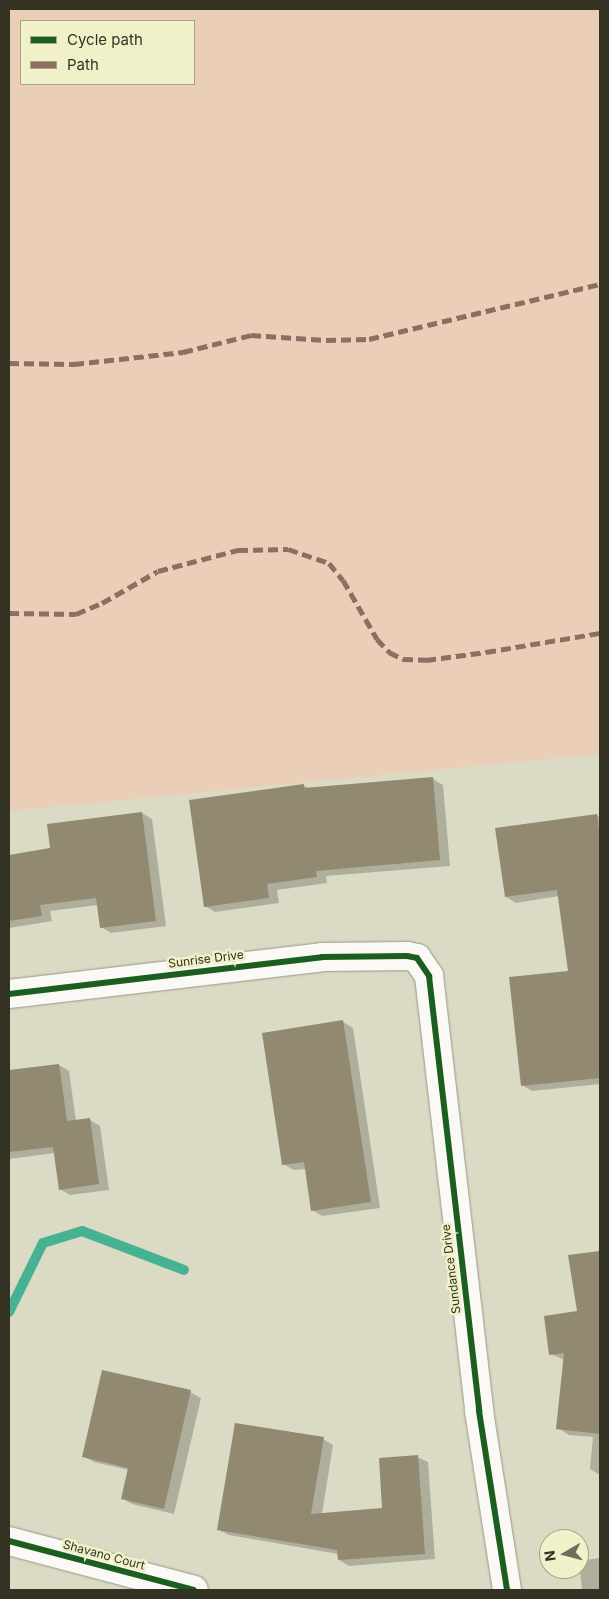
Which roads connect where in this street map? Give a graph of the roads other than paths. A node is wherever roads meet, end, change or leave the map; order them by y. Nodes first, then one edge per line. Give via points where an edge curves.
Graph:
1 (407, 956) joint
2 (9, 994) edge
3 (9, 1541) edge
4 (194, 1590) edge
5 (507, 1590) edge

1 - 2 street, Sunrise Drive via 322,957
1 - 5 street, Sundance Drive via 417,958 429,976 479,1411
3 - 4 street, Shavano Court

